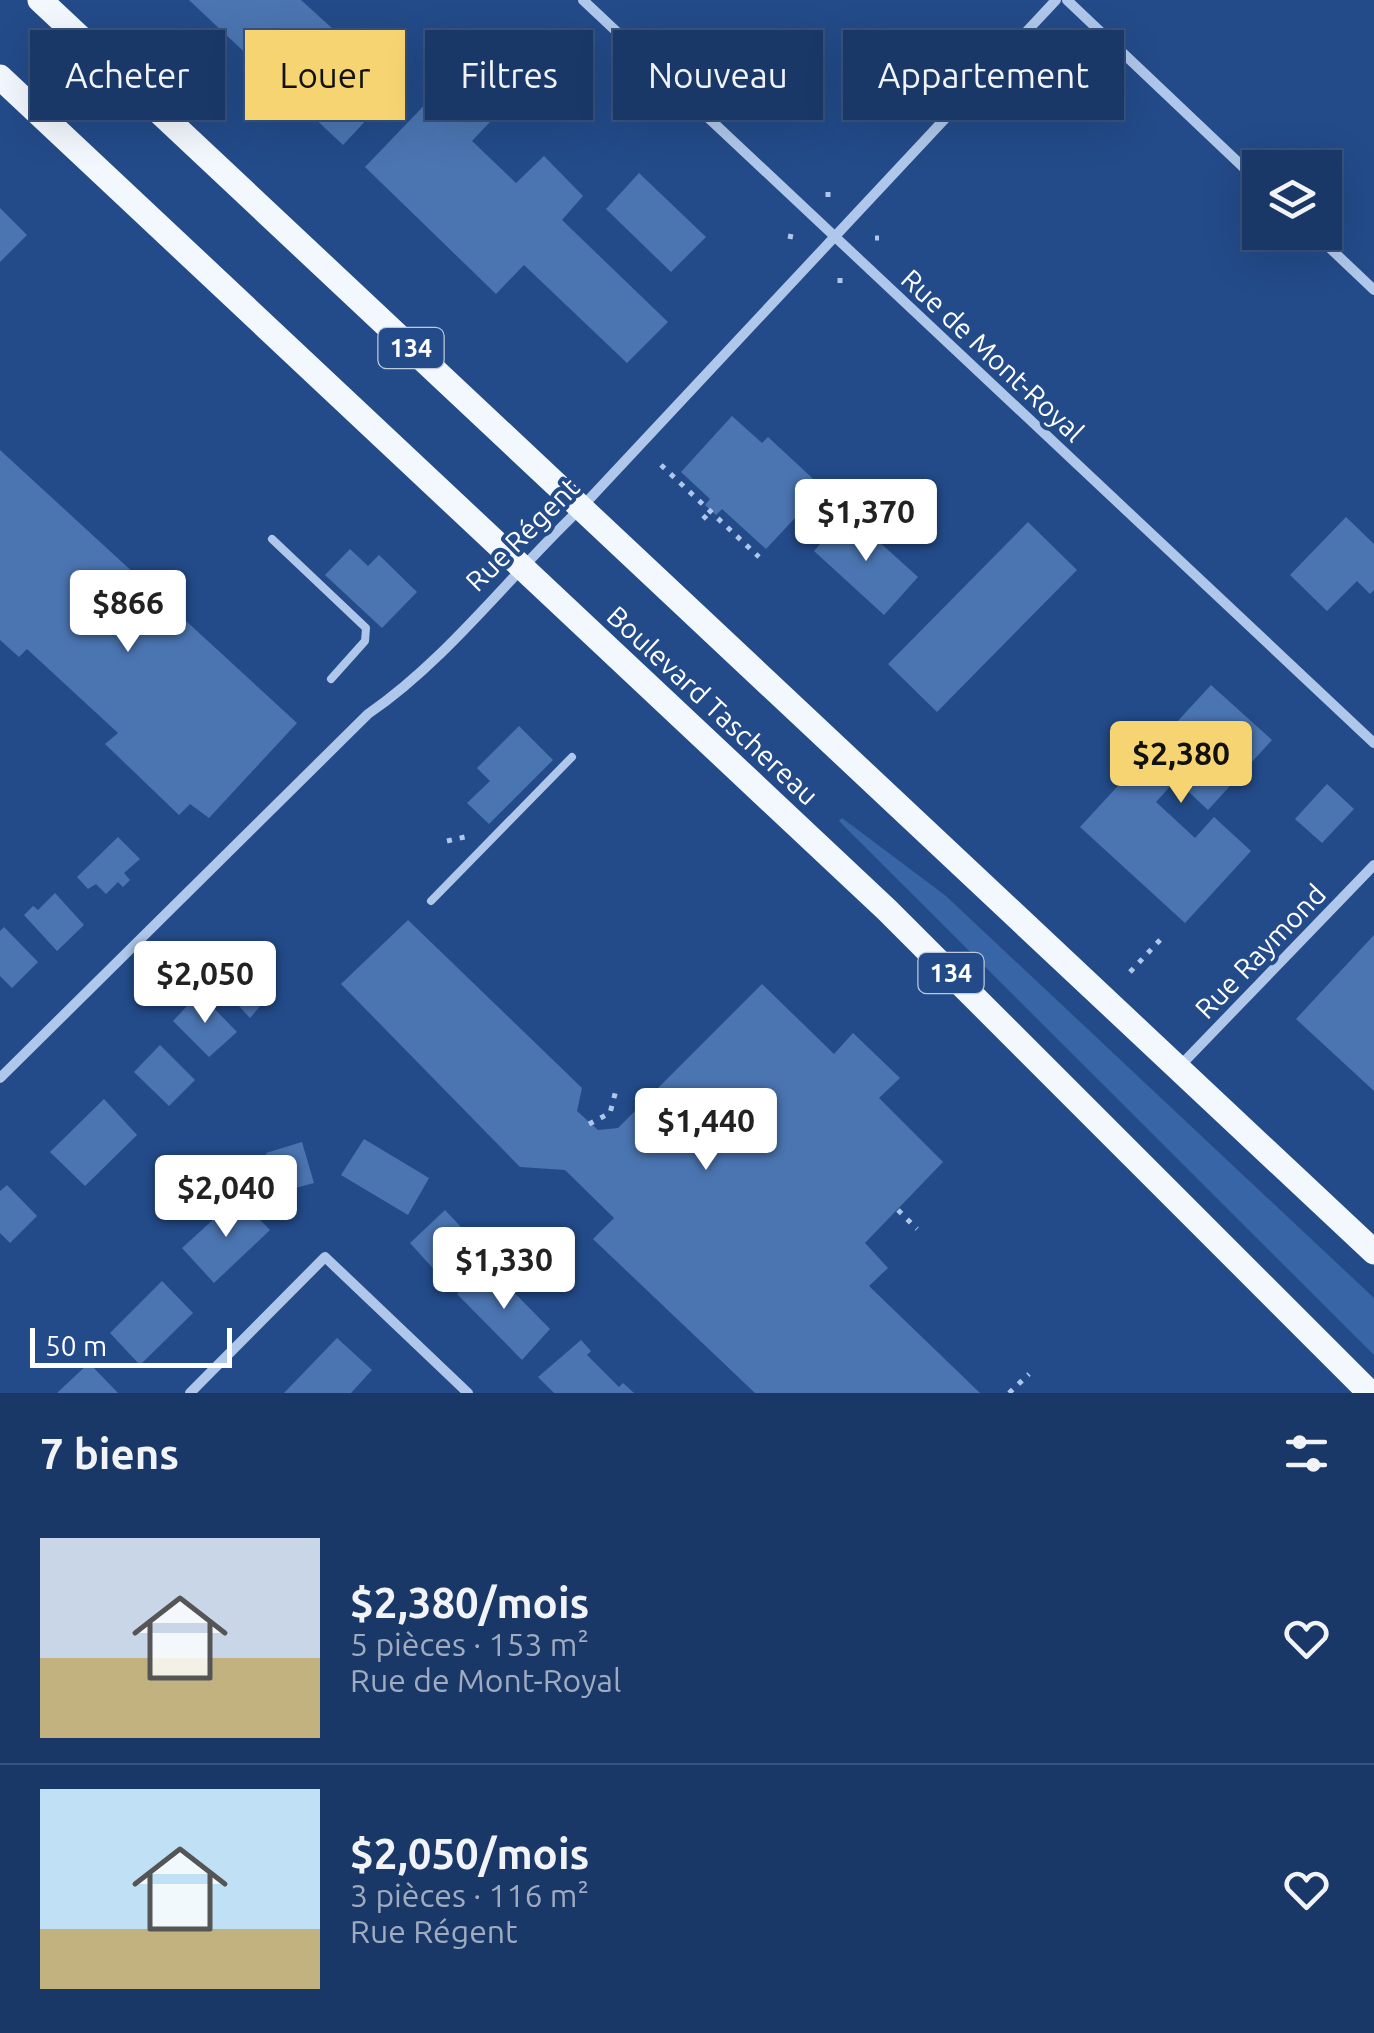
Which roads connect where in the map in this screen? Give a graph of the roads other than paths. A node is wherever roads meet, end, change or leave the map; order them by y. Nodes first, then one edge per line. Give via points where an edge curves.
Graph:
1 (40, 0) edge
2 (584, 0) edge
3 (1056, 0) edge
4 (1067, 0) edge
5 (0, 77) edge
6 (1242, 165) edge
7 (834, 238) junction
8 (1332, 250) edge
9 (1374, 290) edge
10 (581, 508) junction
11 (272, 539) dead end
12 (520, 566) junction
13 (330, 679) dead end
14 (1374, 742) edge
15 (572, 757) dead end
16 (1374, 865) edge
17 (431, 901) dead end
18 (1178, 1068) junction
19 (0, 1078) edge
20 (1374, 1252) edge
21 (190, 1393) edge
22 (468, 1393) edge
23 (1370, 1393) edge

1 - 10 main road, Boulevard Taschereau / 134
2 - 7 street, Rue de Mont-Royal
3 - 7 street, Rue Régent
4 - 6 street
5 - 12 main road, Boulevard Taschereau / 134
7 - 10 street, Rue Régent
7 - 14 street, Rue de Mont-Royal
8 - 9 street
10 - 12 street, Rue Régent
10 - 18 main road, Boulevard Taschereau / 134
11 - 13 lane via 366,628 365,641
12 - 19 street, Rue Régent via 403,690 368,714
12 - 23 main road, Boulevard Taschereau / 134 via 912,934
15 - 17 lane
16 - 18 street, Rue Raymond
18 - 20 main road, Boulevard Taschereau / 134
21 - 22 street via 326,1257

